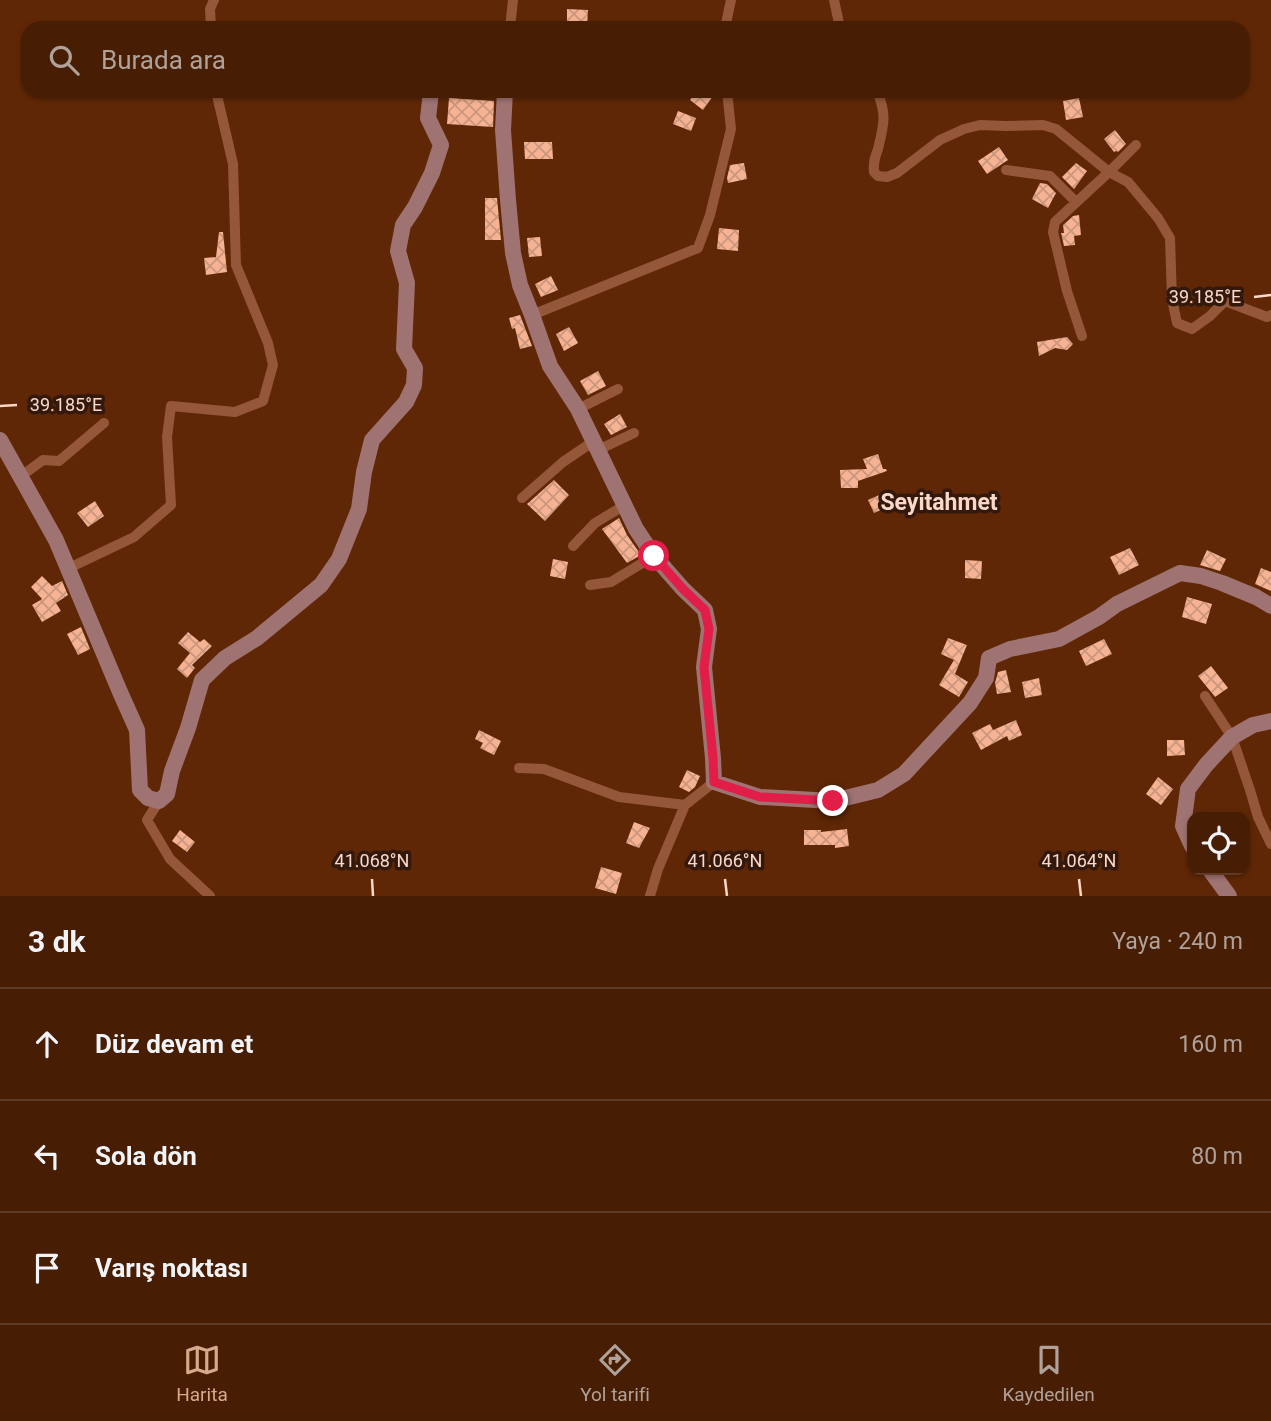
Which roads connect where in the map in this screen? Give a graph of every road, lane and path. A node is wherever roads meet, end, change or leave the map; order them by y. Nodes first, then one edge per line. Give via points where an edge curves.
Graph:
1 (214, 0) edge
2 (513, 0) edge
3 (731, 0) edge
4 (834, 0) edge
5 (211, 21) edge
6 (511, 21) edge
7 (726, 21) edge
8 (839, 21) edge
9 (218, 98) edge
10 (430, 98) edge
11 (505, 98) edge
12 (728, 98) edge
13 (880, 98) edge
14 (1136, 145) dead end
15 (1006, 170) dead end
16 (1109, 172) junction
17 (1076, 202) junction
18 (533, 315) junction
19 (1271, 315) edge
20 (1082, 336) dead end
21 (618, 389) dead end
22 (578, 410) junction
23 (104, 423) dead end
24 (634, 433) dead end
25 (0, 440) edge
26 (596, 446) junction
27 (20, 477) junction
28 (522, 498) dead end
29 (625, 505) junction
30 (573, 546) dead end
31 (654, 556) junction
32 (67, 569) junction
33 (590, 585) dead end
34 (1271, 606) edge
35 (1205, 696) dead end
36 (1271, 722) edge
37 (1232, 737) junction
38 (519, 768) dead end
39 (714, 782) junction
40 (159, 802) junction
41 (685, 805) junction
42 (1187, 835) edge
43 (1271, 844) edge
44 (1214, 875) edge
45 (210, 896) edge
46 (650, 896) edge
47 (1229, 896) edge

1 - 5 street
2 - 6 street
3 - 7 street
4 - 8 street
9 - 32 street via 233,164 236,265 273,365 263,401 235,412 171,406 167,437 171,505 134,537
10 - 40 street via 428,118 441,145 432,173 403,225 398,251 407,283 404,349 415,368 414,385 406,402 372,440 359,509 339,559 321,585 202,680 167,794
11 - 18 street via 513,253
12 - 18 street via 731,129 698,248
13 - 16 street via 884,127 873,165 878,176 897,173 940,140 980,125 1056,129
14 - 16 street
15 - 17 street via 1050,176
16 - 17 street
16 - 19 street via 1128,182 1170,238 1177,323 1192,329 1225,301
17 - 20 street via 1055,222 1053,232
18 - 22 street via 550,366
21 - 22 street
22 - 26 street
23 - 27 street via 60,461 43,460
24 - 26 street
25 - 27 street
26 - 28 street via 564,462
26 - 29 street
27 - 32 street
29 - 30 street via 595,523
29 - 31 street
31 - 33 street via 611,582
31 - 39 street via 705,610 709,629 704,667
32 - 40 street via 137,730 141,790 148,799
34 - 39 street via 1223,583 1180,573 1059,639 989,658 986,678 970,703 904,774 878,790 833,801 760,797
35 - 37 street
36 - 37 street via 1253,725
37 - 42 street via 1188,789 1183,826
37 - 43 street
38 - 41 street via 544,769 619,797
39 - 41 street
40 - 45 street via 147,820 170,859
41 - 46 street
44 - 47 street

